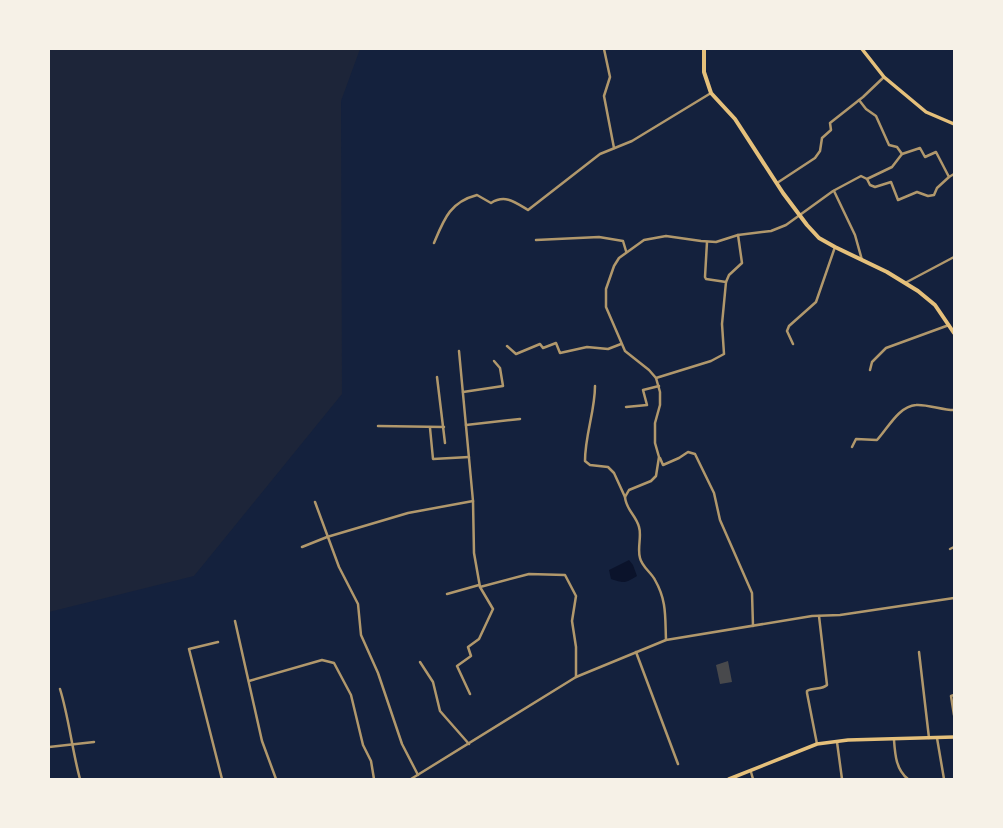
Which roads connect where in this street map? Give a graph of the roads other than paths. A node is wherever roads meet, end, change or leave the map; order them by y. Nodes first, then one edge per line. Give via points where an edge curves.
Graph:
1 (604, 49) edge
2 (704, 49) edge
3 (862, 49) edge
4 (884, 76) junction
5 (711, 93) junction
6 (859, 100) junction
7 (954, 124) edge
8 (614, 148) junction
9 (902, 154) junction
10 (954, 174) edge
11 (950, 177) junction
12 (867, 179) junction
13 (777, 183) junction
14 (834, 191) junction
15 (800, 216) junction
16 (738, 235) junction
17 (536, 240) dead end
18 (707, 242) junction
19 (434, 243) dead end
20 (835, 247) junction
21 (626, 251) junction
22 (954, 257) edge
23 (862, 260) junction
24 (726, 282) junction
25 (905, 283) junction
26 (949, 325) junction
27 (954, 333) edge
28 (621, 344) junction
29 (793, 344) dead end
30 (507, 346) dead end
31 (459, 351) dead end
32 (494, 361) dead end
33 (870, 370) dead end
34 (437, 377) dead end
35 (656, 378) junction
36 (595, 386) dead end
37 (658, 386) junction
38 (463, 392) junction
39 (626, 407) dead end
40 (954, 410) edge
41 (520, 420) dead end
42 (466, 425) junction
43 (378, 426) dead end
44 (444, 427) junction
45 (430, 428) junction
46 (445, 443) dead end
47 (852, 446) dead end
48 (469, 457) junction
49 (659, 457) junction
50 (625, 497) junction
51 (472, 501) junction
52 (315, 502) dead end
53 (327, 537) junction
54 (302, 547) dead end
55 (954, 547) edge
56 (950, 549) dead end
57 (479, 586) junction
58 (447, 594) dead end
59 (954, 598) edge
60 (819, 616) junction
61 (235, 622) dead end
62 (753, 626) junction
63 (666, 640) junction
64 (218, 642) dead end
65 (636, 652) junction
66 (919, 652) dead end
67 (420, 662) dead end
68 (576, 677) junction
69 (249, 681) junction
70 (60, 690) dead end
71 (470, 694) dead end
72 (954, 695) edge
73 (954, 715) edge
74 (954, 737) edge
75 (937, 738) junction
76 (929, 739) junction
77 (894, 740) junction
78 (94, 742) dead end
79 (837, 742) junction
80 (71, 744) junction
81 (469, 744) junction
82 (817, 744) junction
83 (49, 747) edge
84 (678, 764) dead end
85 (751, 772) junction
86 (418, 775) junction
87 (80, 779) edge
88 (222, 779) edge
89 (276, 779) edge
90 (374, 779) edge
91 (411, 779) edge
92 (729, 779) edge
93 (753, 779) edge
94 (842, 779) edge
95 (908, 779) edge
96 (944, 779) edge

1 - 8 street via 610,77 604,96
2 - 5 main road via 704,72
3 - 4 main road
4 - 6 street
4 - 7 main road via 926,112
5 - 8 street via 632,141
5 - 13 main road via 735,119
6 - 9 street via 876,116 889,145 897,147
6 - 13 street via 830,123 831,130 822,138 820,151 815,158
8 - 19 street via 600,154 528,210 511,200 498,199 491,203 477,195 464,198 446,215
9 - 11 street via 920,148 925,157 936,152
9 - 12 street via 892,167
10 - 11 street
11 - 12 street via 937,188 934,195 928,196 917,192 898,200 891,182 875,187 870,185
12 - 14 street via 861,176
13 - 15 main road
14 - 15 street
14 - 23 street via 855,235
15 - 16 street via 772,231
15 - 20 main road via 819,238
16 - 18 street
16 - 24 street via 742,263 729,275
17 - 21 street via 599,237 623,240
18 - 21 street via 666,236 644,240
18 - 24 street via 705,277
20 - 23 main road
20 - 29 street via 816,302 789,326 787,331
21 - 28 street via 614,266 604,301
22 - 25 street
23 - 25 main road
24 - 35 street via 722,324 724,354 711,361
25 - 26 main road via 935,305
26 - 27 main road
26 - 33 street via 886,348 872,362
28 - 30 street via 608,349 587,348 560,353 556,342 543,348 540,344 516,354
28 - 35 street via 625,351
31 - 38 street
32 - 38 street via 500,368 503,386
34 - 44 street
35 - 37 street
36 - 50 street via 595,401 585,460 590,465 608,467 614,473
37 - 39 street via 643,390 647,405
37 - 49 street via 660,405 655,443
38 - 42 street
40 - 47 street via 916,405 904,408 877,440 856,439
41 - 42 street
42 - 48 street
43 - 45 street
44 - 45 street
44 - 46 street
45 - 48 street via 434,459
48 - 51 street
49 - 50 street via 656,476 651,481 629,490
49 - 62 street via 663,465 688,452 696,454 714,492 720,520 752,593
50 - 63 street via 631,514 640,528 640,557 643,565 655,579 664,599
51 - 53 street via 408,513
51 - 57 street via 474,553
52 - 53 street
53 - 54 street
53 - 86 street via 358,604 361,635 378,673 402,744
55 - 56 street
57 - 58 street
57 - 68 street via 529,574 565,575 576,596 572,621 576,647
57 - 71 street via 493,609 479,639 468,647 471,656 457,666
59 - 60 street
60 - 62 street
60 - 82 street via 827,685 807,690
61 - 69 street
62 - 63 street
63 - 65 street
64 - 88 street via 189,650
65 - 68 street
65 - 84 street
66 - 76 street
67 - 81 street via 433,682 440,711
68 - 81 street
69 - 89 street via 262,741
69 - 90 street via 322,660 334,663 351,695
70 - 80 street
72 - 73 street via 951,696
74 - 75 main road
75 - 76 main road
75 - 96 street
76 - 77 main road
77 - 79 main road
77 - 95 street via 896,760
78 - 80 street
79 - 82 main road
79 - 94 street
80 - 83 street
80 - 87 street
81 - 86 street
82 - 85 main road
85 - 92 main road
85 - 93 street
86 - 91 street

